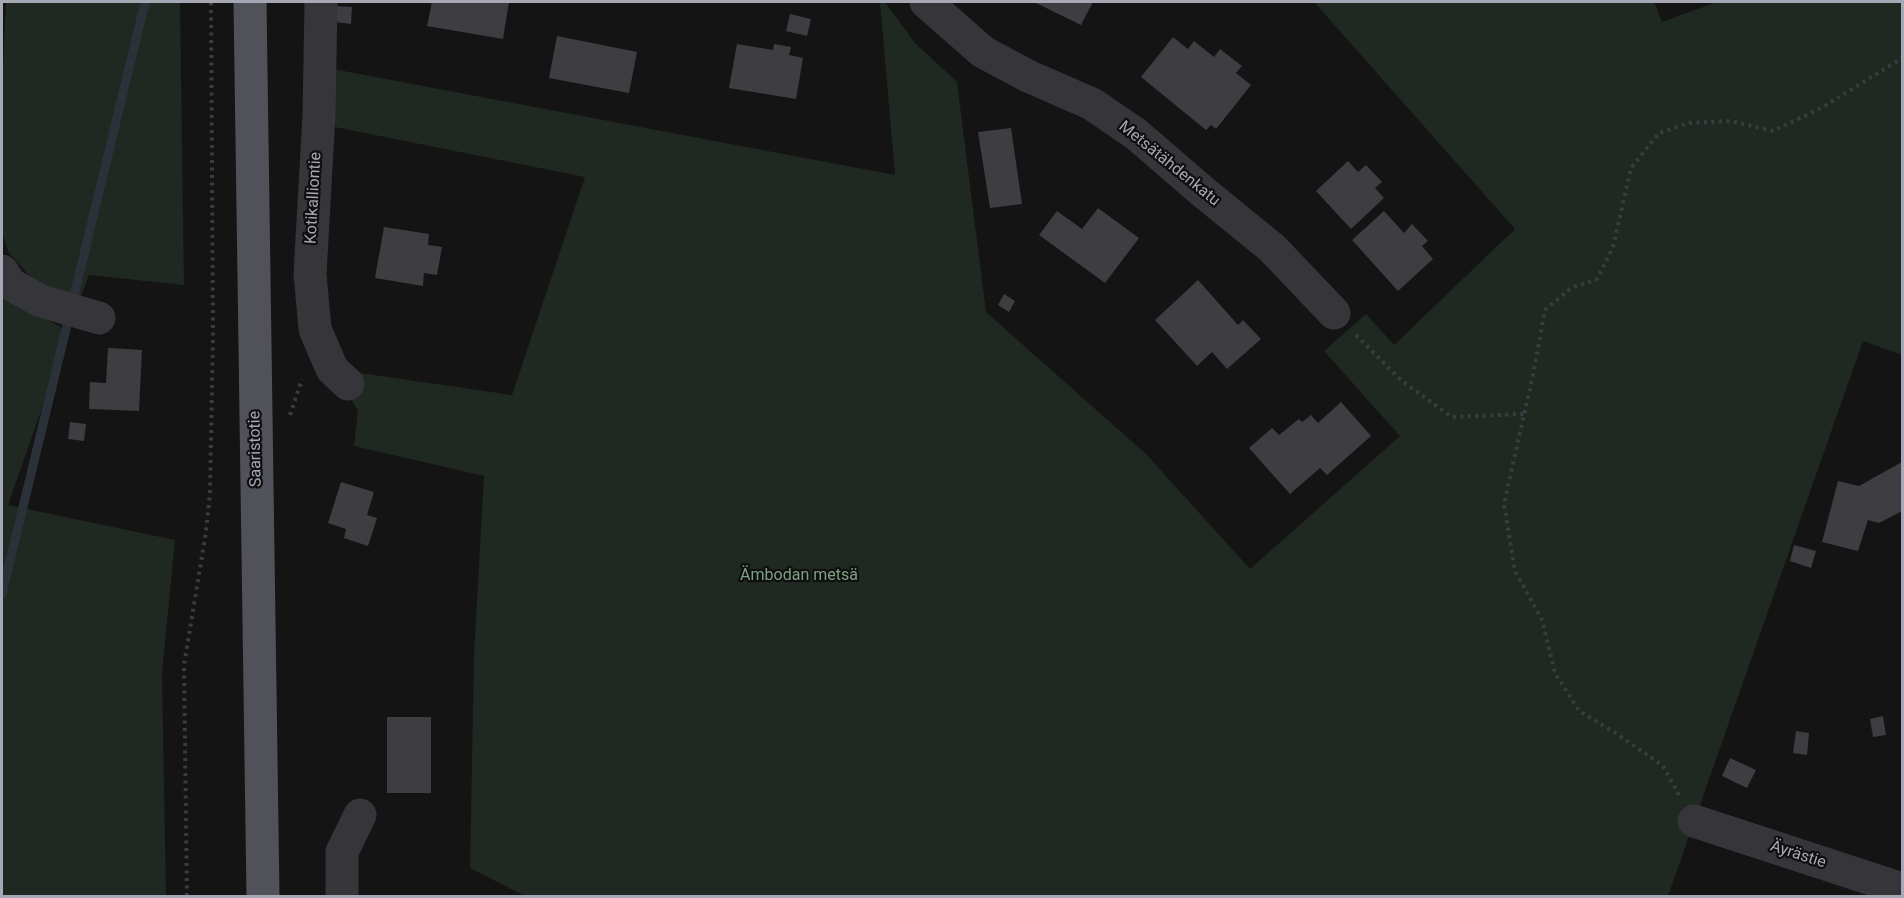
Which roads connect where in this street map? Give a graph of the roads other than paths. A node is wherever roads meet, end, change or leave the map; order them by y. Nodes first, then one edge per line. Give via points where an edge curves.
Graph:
1 (250, 2) edge
2 (321, 2) edge
3 (926, 2) edge
4 (2, 271) edge
5 (1335, 313) road end
6 (99, 318) dead end
7 (348, 384) dead end
8 (360, 815) dead end
9 (1694, 822) road end
10 (1902, 889) edge
11 (263, 897) edge
12 (342, 897) edge

1 - 11 main road, Saaristotie
2 - 7 street, Kotikalliontie via 310,274 315,329 332,369
3 - 5 street, Metsätähdenkatu via 983,52 1092,104 1136,134 1272,248
4 - 6 street via 10,284 41,302
8 - 12 street via 342,852
9 - 10 street, Äyrästie

